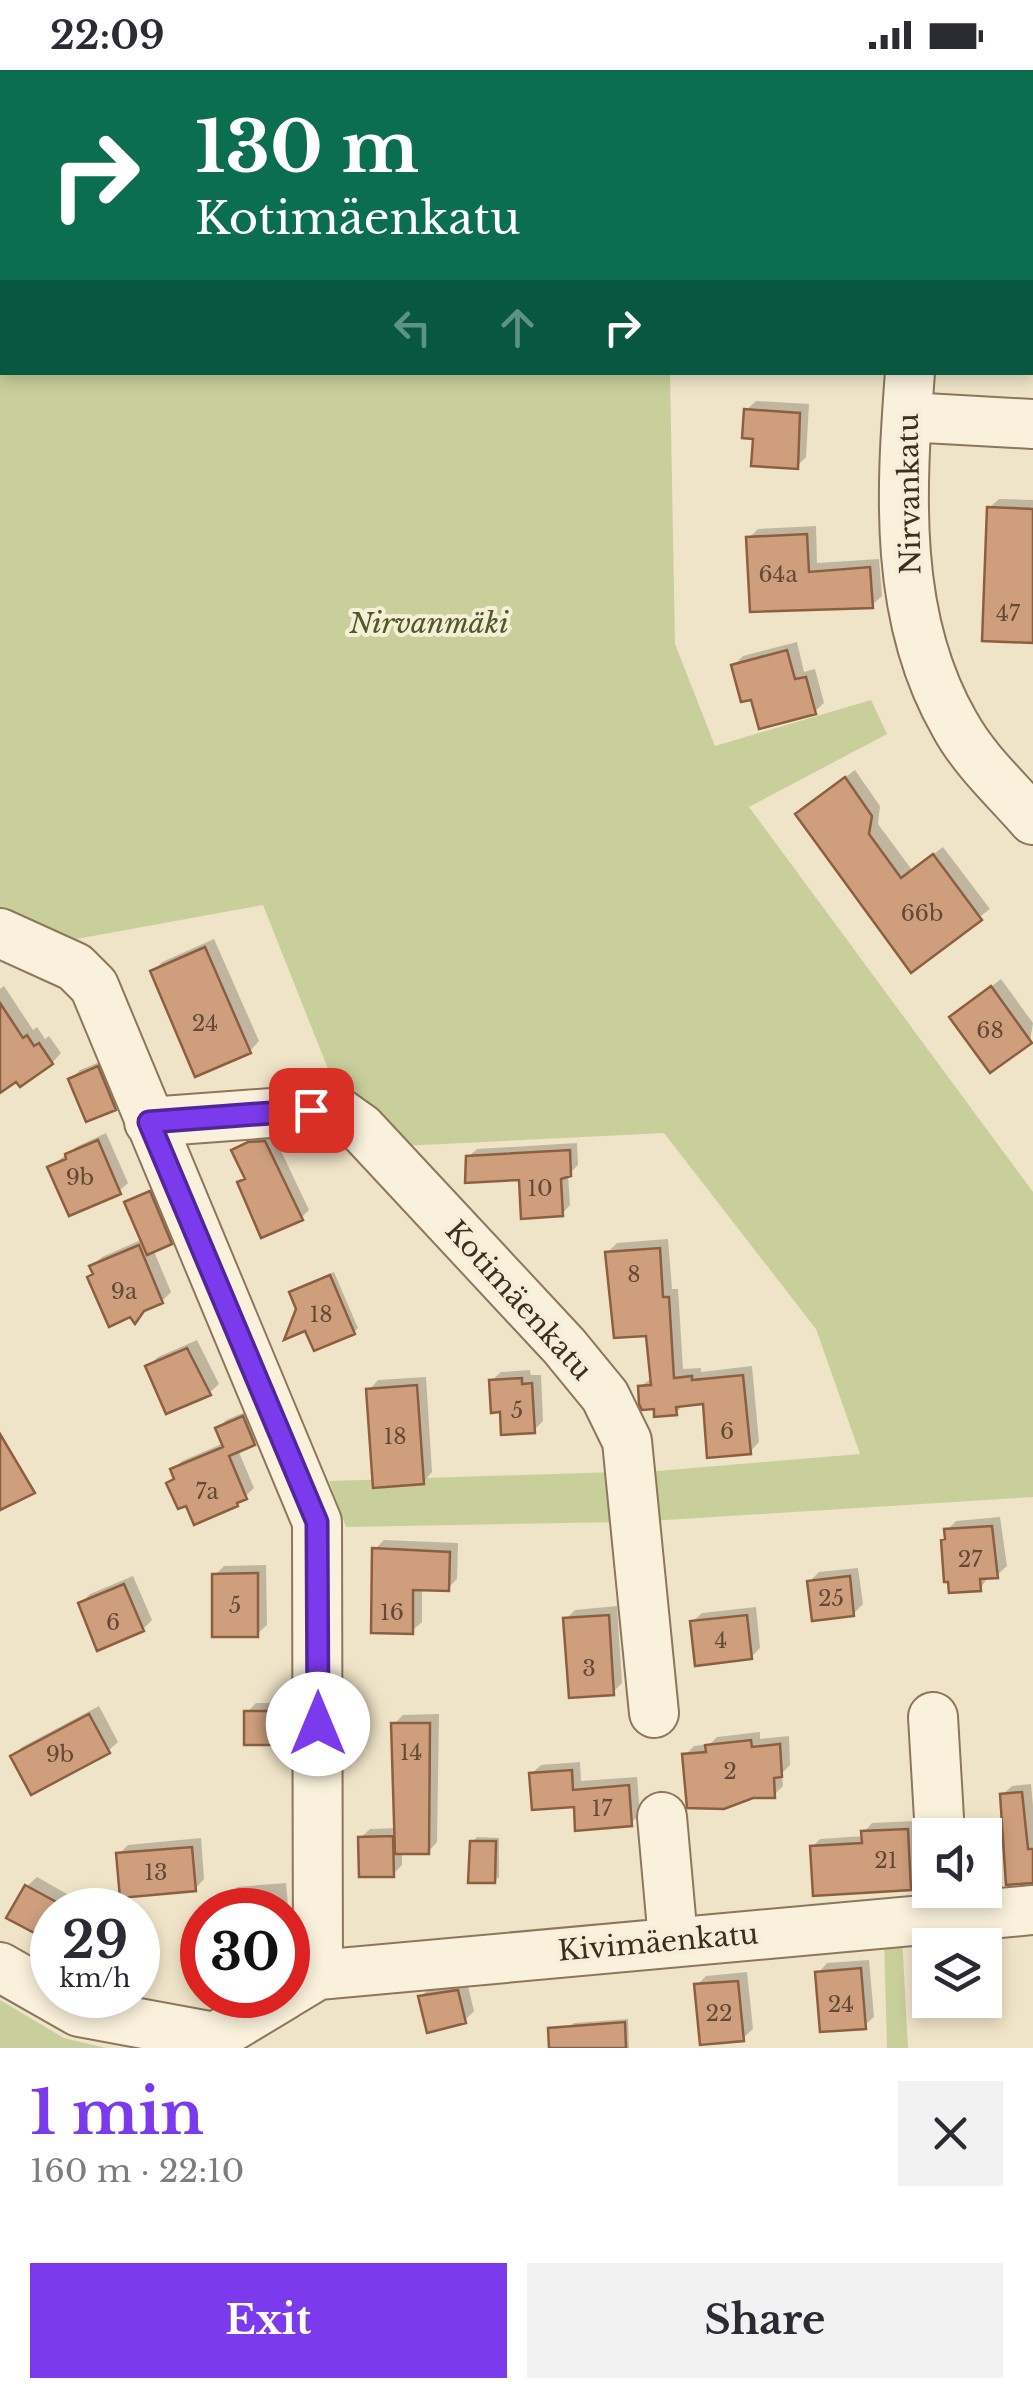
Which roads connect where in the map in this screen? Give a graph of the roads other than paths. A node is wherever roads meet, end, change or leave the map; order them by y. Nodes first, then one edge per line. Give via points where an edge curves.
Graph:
1 (908, 395) edge
2 (1033, 424) edge
3 (1033, 820) edge
4 (0, 932) edge
5 (149, 1122) junction
6 (654, 1713) dead end
7 (933, 1717) dead end
8 (662, 1817) dead end
9 (939, 1818) edge
10 (301, 1888) edge
11 (912, 1907) edge
12 (1002, 1908) edge
13 (1033, 1910) edge
14 (673, 1940) junction
15 (0, 1967) edge
16 (310, 1986) edge
17 (253, 2018) edge
18 (217, 2043) edge

1 - 2 street
1 - 3 street, Nirvankatu via 906,560 920,646 956,728
4 - 5 street via 75,967 94,986
5 - 6 street, Kotimäenkatu via 337,1112 360,1128 564,1346 605,1396 627,1441
5 - 10 street via 317,1522
7 - 9 street
8 - 14 street
11 - 14 street, Kivimäenkatu
12 - 13 street, Kivimäenkatu
14 - 16 street, Kivimäenkatu
15 - 18 street, Kivimäenkatu via 79,2012
17 - 18 street, Kivimäenkatu

